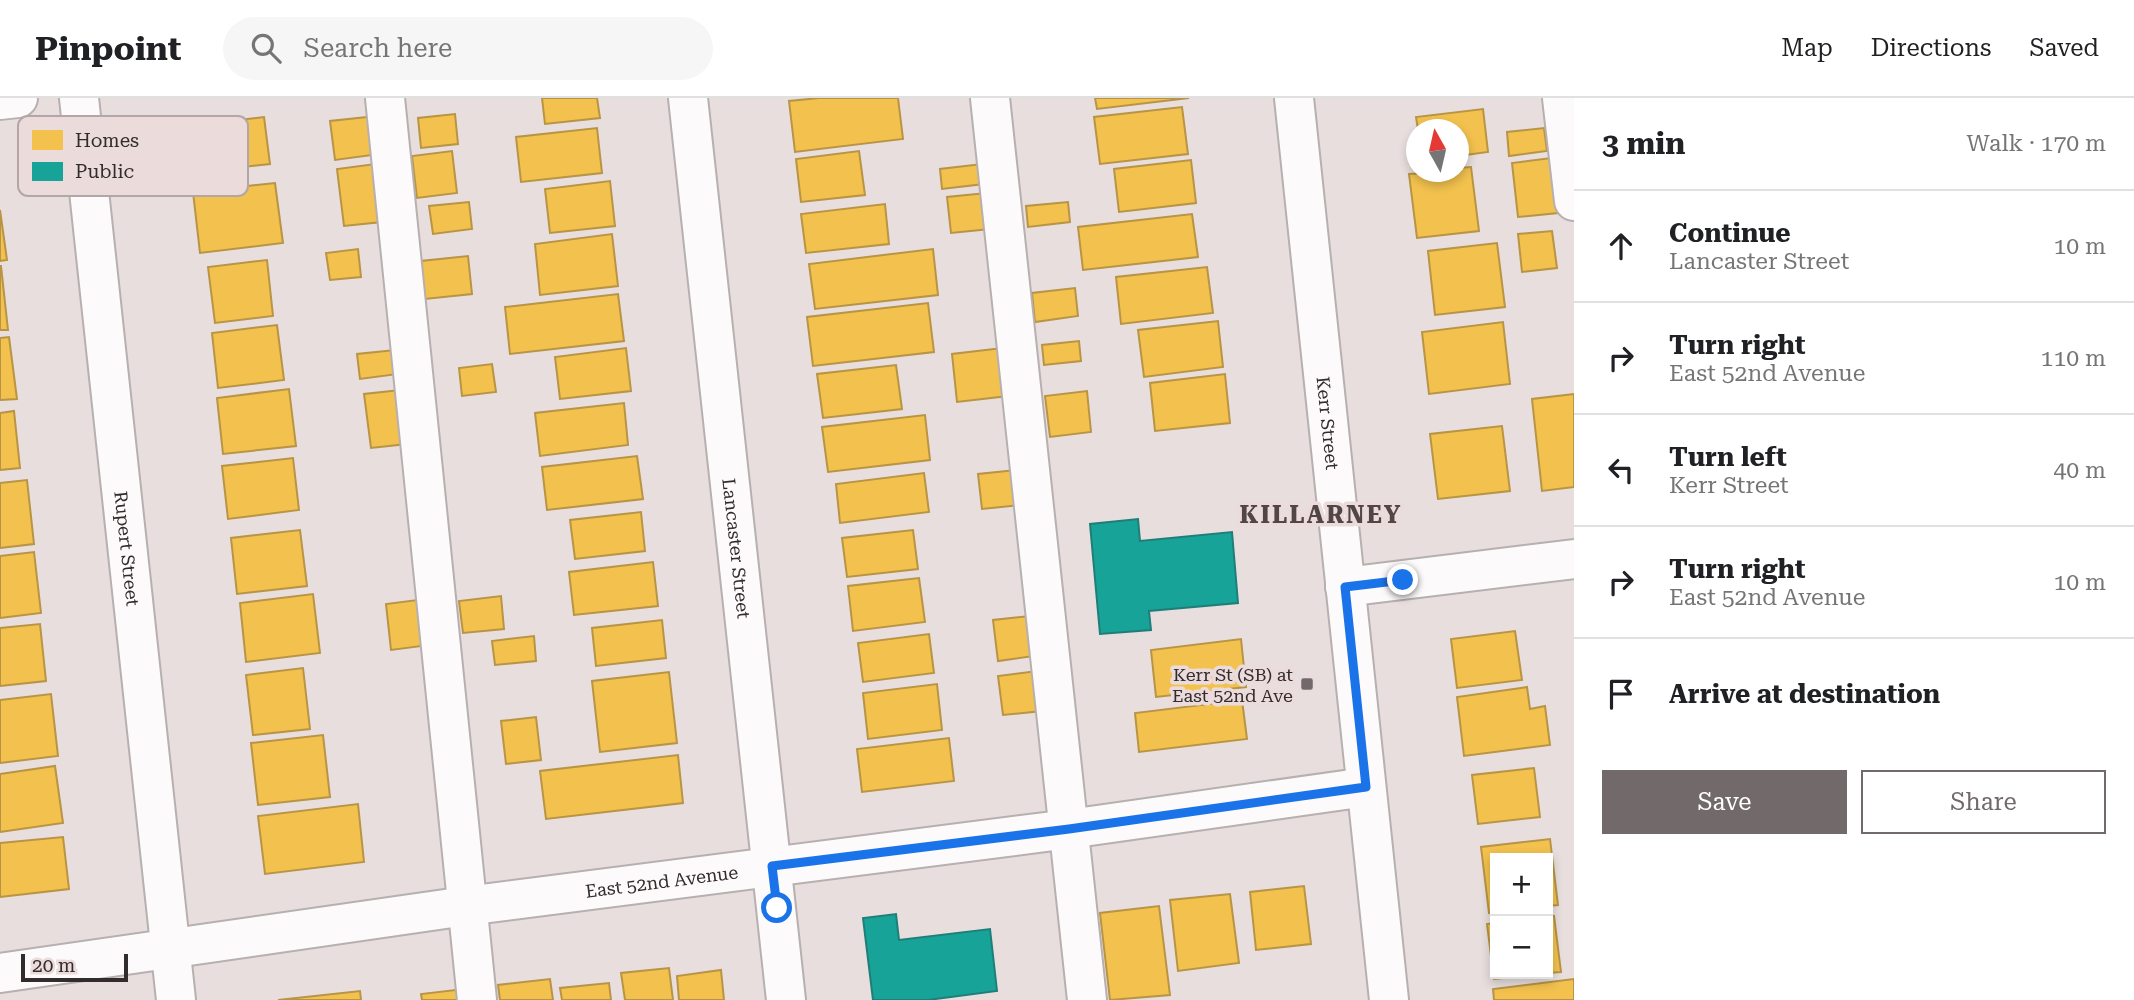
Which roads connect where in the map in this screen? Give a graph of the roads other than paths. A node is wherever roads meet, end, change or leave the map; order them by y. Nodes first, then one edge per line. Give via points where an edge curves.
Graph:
1 (18, 98) edge
2 (79, 98) edge
3 (386, 98) edge
4 (688, 98) edge
5 (990, 98) edge
6 (1294, 98) edge
7 (1562, 98) edge
8 (0, 100) edge
9 (81, 116) edge
10 (89, 196) edge
11 (1574, 201) edge
12 (1574, 559) edge
13 (1345, 587) junction
14 (1366, 787) junction
15 (1069, 829) junction
16 (772, 866) junction
17 (466, 906) junction
18 (170, 950) junction
19 (0, 974) edge
20 (176, 1000) edge
21 (477, 1000) edge
22 (786, 1000) edge
23 (1087, 1000) edge
24 (1389, 1000) edge

1 - 8 street
2 - 9 street, Rupert Street
3 - 17 street
4 - 16 street, Lancaster Street
5 - 15 street
6 - 13 street, Kerr Street
7 - 11 street
10 - 18 street, Rupert Street
12 - 13 street
13 - 14 street, Kerr Street
14 - 15 street, East 52nd Avenue
14 - 24 street, Kerr Street
15 - 16 street, East 52nd Avenue
15 - 23 street
16 - 17 street, East 52nd Avenue
16 - 22 street, Lancaster Street
17 - 18 street, East 52nd Avenue
17 - 21 street
18 - 19 street, East 52nd Avenue
18 - 20 street, Rupert Street

